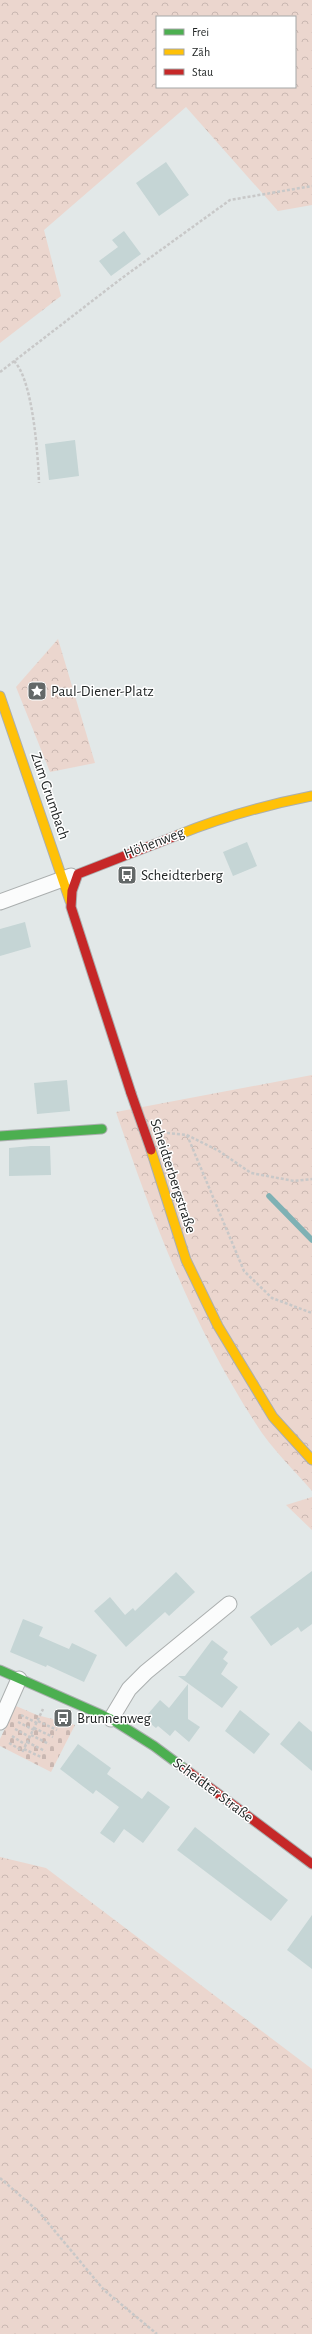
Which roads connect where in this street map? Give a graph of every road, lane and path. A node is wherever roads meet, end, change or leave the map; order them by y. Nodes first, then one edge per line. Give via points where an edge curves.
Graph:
1 (312, 186) edge
2 (14, 361) junction
3 (0, 372) edge
4 (39, 483) dead end
5 (0, 696) edge
6 (312, 796) edge
7 (78, 874) junction
8 (63, 878) junction
9 (0, 902) edge
10 (72, 907) junction
11 (102, 1129) dead end
12 (164, 1133) dead end
13 (187, 1134) junction
14 (0, 1136) edge
15 (312, 1179) edge
16 (312, 1313) edge
17 (312, 1460) edge
18 (229, 1604) dead end
19 (0, 1670) edge
20 (19, 1679) junction
21 (21, 1715) dead end
22 (41, 1715) dead end
23 (111, 1719) junction
24 (0, 1722) edge
25 (18, 1722) dead end
26 (37, 1722) junction
27 (15, 1729) dead end
28 (34, 1729) junction
29 (57, 1730) dead end
30 (12, 1736) dead end
31 (31, 1736) junction
32 (53, 1737) dead end
33 (9, 1743) dead end
34 (27, 1743) junction
35 (49, 1744) dead end
36 (24, 1749) junction
37 (45, 1751) dead end
38 (41, 1758) dead end
39 (312, 1864) edge
40 (0, 2178) edge
41 (157, 2334) edge

1 - 2 path via 230,200 122,278
2 - 3 path
2 - 4 path via 24,374 38,450
5 - 8 street, Zum Grumbach
6 - 7 street, Höhenweg via 221,818
7 - 8 street, Höhenweg
7 - 10 street, Scheidterbergstraße via 72,891
8 - 9 street, Höhenweg
8 - 10 street, Zum Grumbach
10 - 17 street, Scheidterbergstraße, bridge via 186,1260 218,1326 273,1417
11 - 14 street
12 - 13 path
13 - 15 path via 219,1151 251,1174 294,1181
13 - 16 path via 244,1272 272,1298
18 - 23 street via 146,1672 129,1689
19 - 20 street, Scheidter Straße
20 - 23 street, Scheidter Straße
20 - 24 street
21 - 26 path
22 - 26 path
23 - 39 street, Scheidter Straße via 154,1746
25 - 28 path
26 - 28 path
26 - 29 path
27 - 31 path
28 - 31 path
28 - 32 path
30 - 34 path
31 - 34 path
31 - 35 path
33 - 36 path via 23,1751
34 - 36 path
34 - 37 path
36 - 38 path
40 - 41 path via 39,2212 104,2290

